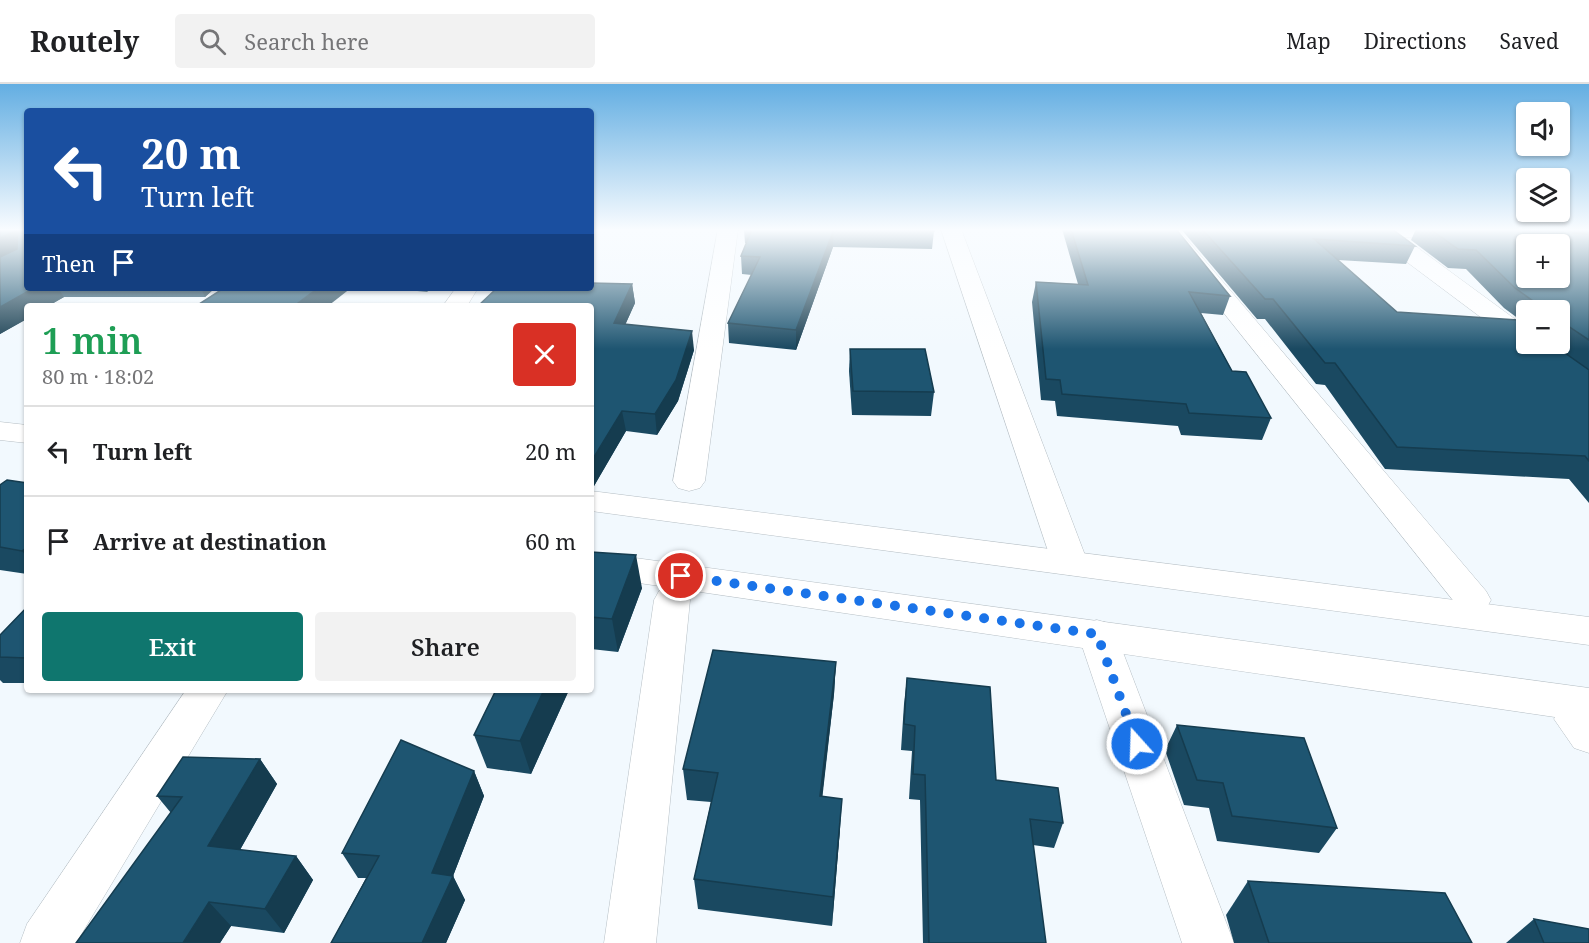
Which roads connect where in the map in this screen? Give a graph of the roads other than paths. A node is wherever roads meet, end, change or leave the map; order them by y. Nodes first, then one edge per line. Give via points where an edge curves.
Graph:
1 (722, 269) edge
2 (965, 269) edge
3 (1200, 269) edge
4 (1432, 269) edge
5 (1516, 332) edge
6 (0, 431) edge
7 (24, 434) edge
8 (689, 481) dead end
9 (594, 501) edge
10 (1070, 563) junction
11 (594, 564) edge
12 (672, 600) dead end
13 (1473, 600) dead end
14 (1589, 631) edge
15 (1097, 634) junction
16 (206, 693) edge
17 (1584, 720) edge
18 (46, 943) edge
19 (630, 943) edge
20 (1208, 943) edge

1 - 8 street
2 - 10 street
3 - 13 street
4 - 5 street
6 - 7 street
9 - 10 street
10 - 14 street
11 - 15 street
12 - 19 street
15 - 17 street
15 - 20 street
16 - 18 street

